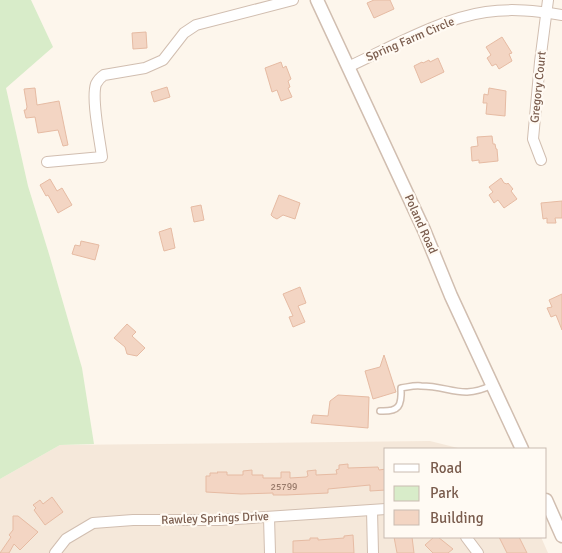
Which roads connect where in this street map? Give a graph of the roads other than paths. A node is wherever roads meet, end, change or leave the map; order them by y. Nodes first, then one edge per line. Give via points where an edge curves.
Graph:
1 (293, 0) edge
2 (317, 0) edge
3 (548, 0) edge
4 (546, 12) junction
5 (562, 15) edge
6 (348, 67) junction
7 (541, 160) dead end
8 (47, 162) dead end
9 (492, 385) junction
10 (380, 411) dead end
11 (522, 448) edge
12 (547, 502) edge
13 (384, 509) edge
14 (372, 510) junction
15 (269, 517) junction
16 (562, 536) edge
17 (467, 538) edge
18 (55, 553) edge
19 (270, 553) edge
20 (373, 553) edge
21 (478, 553) edge

1 - 8 street via 196,25 184,32 163,60 145,68 104,75 96,83 95,94 102,157
2 - 6 street, Poland Road
3 - 4 street, Gregory Court
4 - 5 street, Spring Farm Circle
4 - 6 street, Spring Farm Circle via 509,10 463,17
4 - 7 street, Gregory Court via 532,139
6 - 9 street, Poland Road
9 - 10 lane via 480,391 464,392 422,386 401,388 402,400 398,408 390,412
9 - 11 street, Poland Road
12 - 16 street
13 - 14 street, Rawley Springs Drive
14 - 15 street, Rawley Springs Drive
14 - 20 street
15 - 18 street, Rawley Springs Drive via 93,523 66,539
15 - 19 street
17 - 21 street

